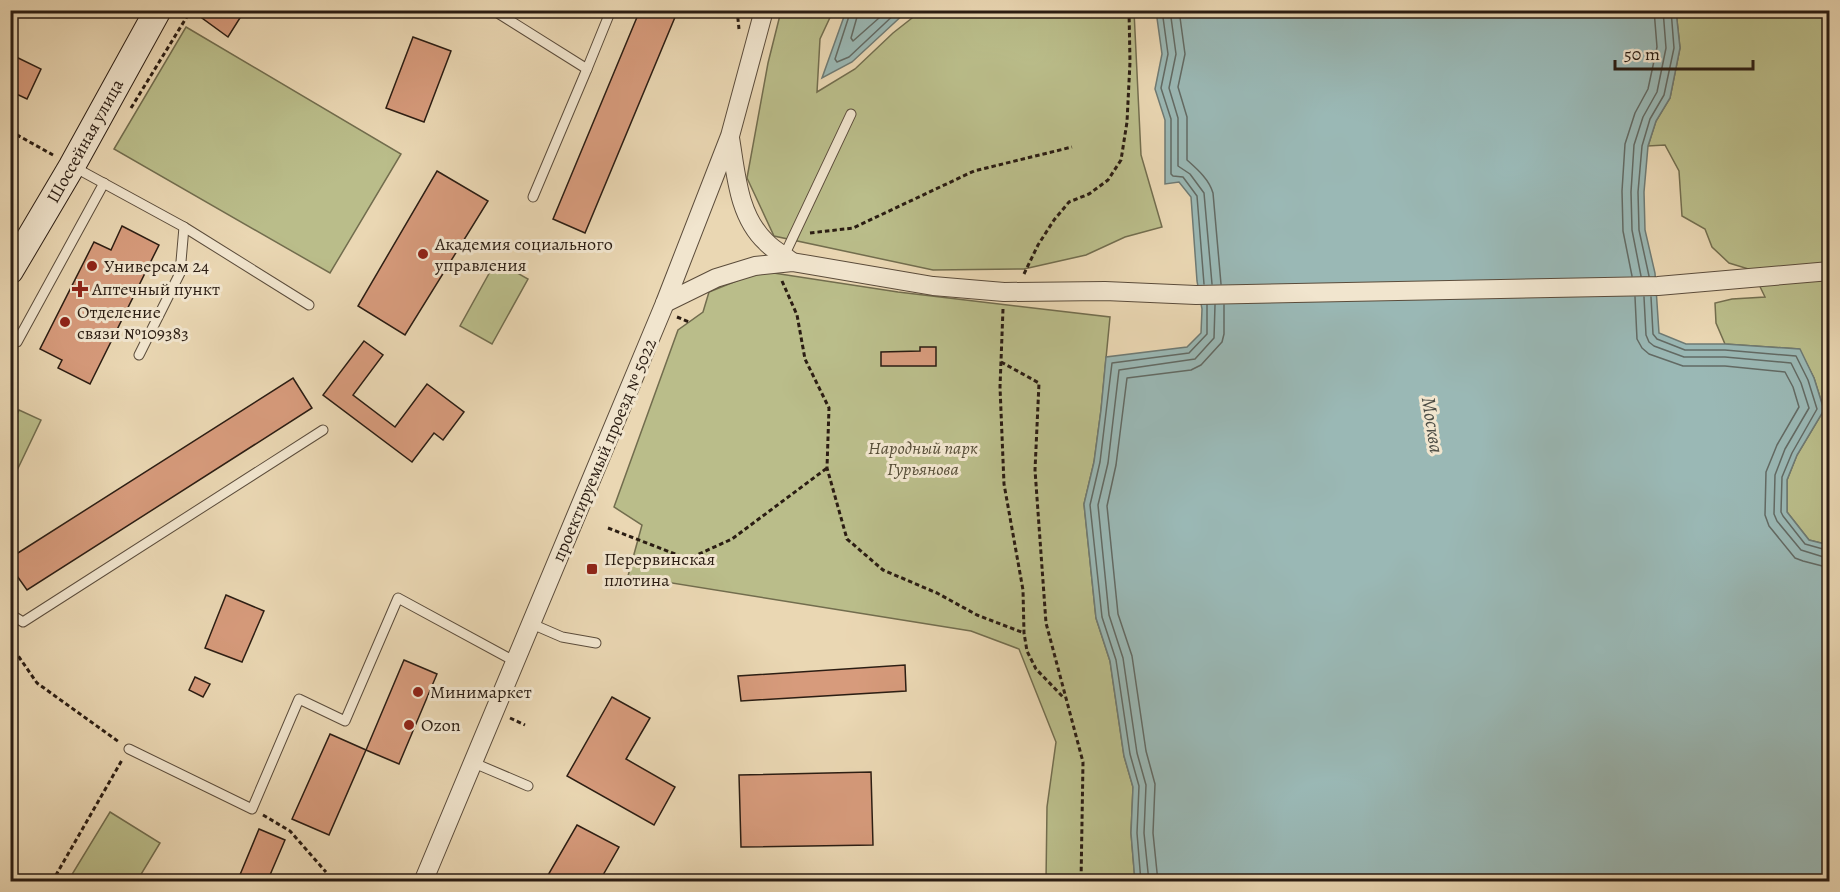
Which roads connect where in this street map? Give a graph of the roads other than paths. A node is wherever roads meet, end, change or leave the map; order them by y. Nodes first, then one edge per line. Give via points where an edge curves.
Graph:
1 (158, 10) edge
2 (493, 10) edge
3 (611, 10) edge
4 (764, 10) edge
5 (587, 69) junction
6 (850, 114) dead end
7 (730, 136) junction
8 (72, 166) junction
9 (104, 183) junction
10 (533, 197) dead end
11 (184, 227) junction
12 (788, 259) junction
13 (10, 271) edge
14 (1830, 271) edge
15 (665, 303) junction
16 (309, 305) dead end
17 (16, 342) dead end
18 (139, 355) dead end
19 (322, 430) dead end
20 (10, 614) edge
21 (532, 624) junction
22 (596, 643) dead end
23 (516, 663) junction
24 (129, 749) road end
25 (474, 763) junction
26 (528, 786) dead end
27 (333, 881) edge
28 (350, 882) edge
29 (423, 882) edge

1 - 8 main road, Шоссейная улица
2 - 5 lane
3 - 5 lane
4 - 7 street, проектируемый проезд № 5022
5 - 10 lane
6 - 12 lane via 793,236
7 - 12 street via 740,195 750,222 765,242
7 - 15 street, проектируемый проезд № 5022
8 - 9 lane
8 - 13 main road, Шоссейная улица
9 - 11 lane
9 - 17 lane
11 - 16 lane
11 - 18 lane via 180,273
12 - 14 street via 933,286 1009,292 1196,295 1658,286
12 - 15 street via 716,278
15 - 21 street, проектируемый проезд № 5022
19 - 20 lane via 23,622
21 - 22 lane via 562,637
21 - 23 street, проектируемый проезд № 5022
23 - 24 lane via 398,598 345,721 299,699 252,809
23 - 25 street, проектируемый проезд № 5022
25 - 26 lane
25 - 29 street, проектируемый проезд № 5022
27 - 28 lane

